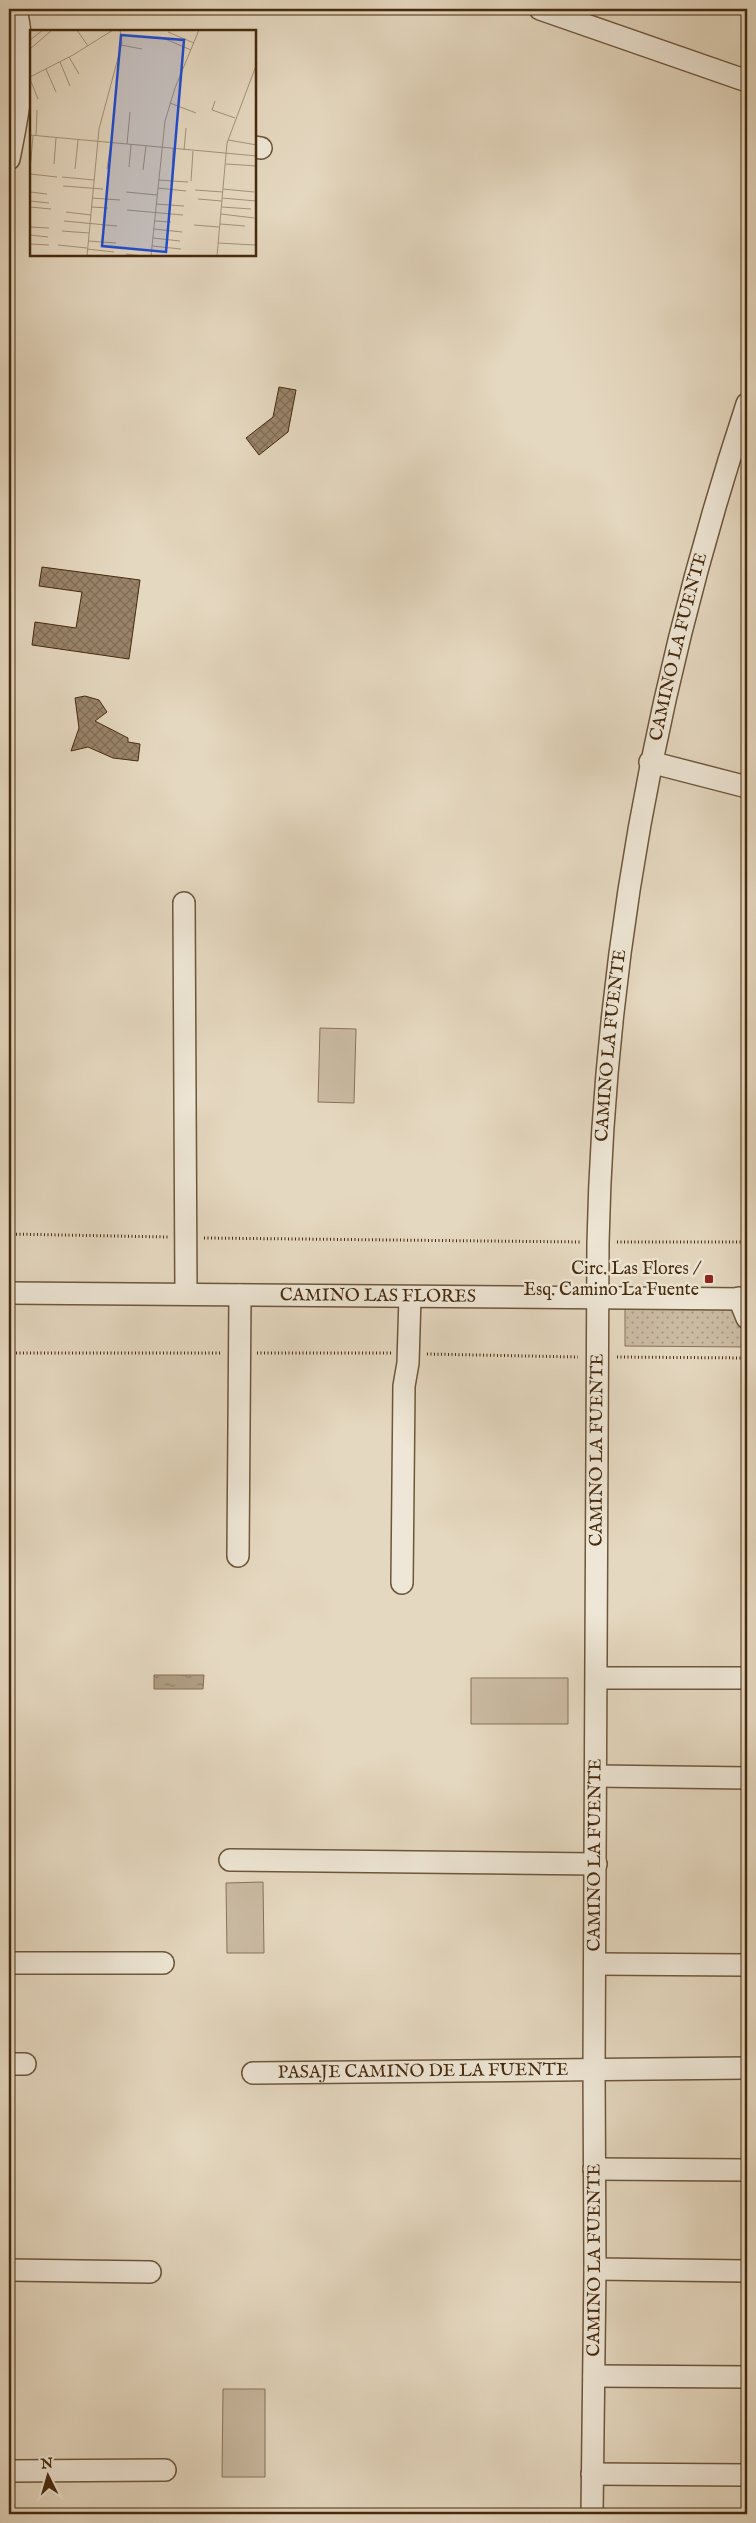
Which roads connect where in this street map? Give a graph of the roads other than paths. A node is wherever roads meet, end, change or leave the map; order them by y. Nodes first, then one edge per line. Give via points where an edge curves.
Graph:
1 (16, 9) edge
2 (540, 9) edge
3 (747, 81) edge
4 (24, 121) edge
5 (9, 159) edge
6 (747, 404) edge
7 (650, 762) junction
8 (747, 787) edge
9 (184, 903) dead end
10 (9, 1293) edge
11 (186, 1294) junction
12 (240, 1295) junction
13 (410, 1297) junction
14 (599, 1298) junction
15 (743, 1299) edge
16 (747, 1318) edge
17 (238, 1556) dead end
18 (402, 1583) dead end
19 (597, 1678) junction
20 (747, 1678) edge
21 (596, 1776) junction
22 (747, 1778) edge
23 (230, 1860) dead end
24 (596, 1864) junction
25 (9, 1963) edge
26 (164, 1963) dead end
27 (595, 1964) junction
28 (747, 1965) edge
29 (594, 2068) junction
30 (747, 2068) edge
31 (253, 2074) dead end
32 (594, 2169) junction
33 (747, 2170) edge
34 (595, 2269) junction
35 (9, 2270) edge
36 (747, 2271) edge
37 (150, 2272) dead end
38 (594, 2376) junction
39 (747, 2377) edge
40 (165, 2470) dead end
41 (9, 2471) edge
42 (592, 2474) junction
43 (747, 2475) edge
44 (592, 2514) edge

1 - 4 street via 23,53 21,98
2 - 3 street
4 - 5 street
6 - 7 street, CAMINO LA FUENTE via 694,575
7 - 8 street
7 - 14 street, CAMINO LA FUENTE via 615,985 603,1123
9 - 11 street
10 - 11 street, CAMINO LAS FLORES
11 - 12 street, CAMINO LAS FLORES
12 - 13 street, CAMINO LAS FLORES
12 - 17 street
13 - 14 street, CAMINO LAS FLORES
13 - 18 street via 404,1386
14 - 15 street, CAMINO LAS FLORES
14 - 19 street, CAMINO LA FUENTE
15 - 16 street
19 - 20 street
19 - 21 street, CAMINO LA FUENTE
21 - 22 street
21 - 24 street, CAMINO LA FUENTE
23 - 24 street
24 - 27 street, CAMINO LA FUENTE
25 - 26 street
27 - 28 street
27 - 29 street, CAMINO LA FUENTE
29 - 30 street, PASAJE CAMINO DE LA FUENTE
29 - 31 street, PASAJE CAMINO DE LA FUENTE
29 - 32 street, CAMINO LA FUENTE
32 - 33 street
32 - 34 street, CAMINO LA FUENTE
34 - 36 street
34 - 38 street, CAMINO LA FUENTE
35 - 37 street
38 - 39 street
38 - 42 street, CAMINO LA FUENTE
40 - 41 street
42 - 43 street
42 - 44 street, CAMINO LA FUENTE

